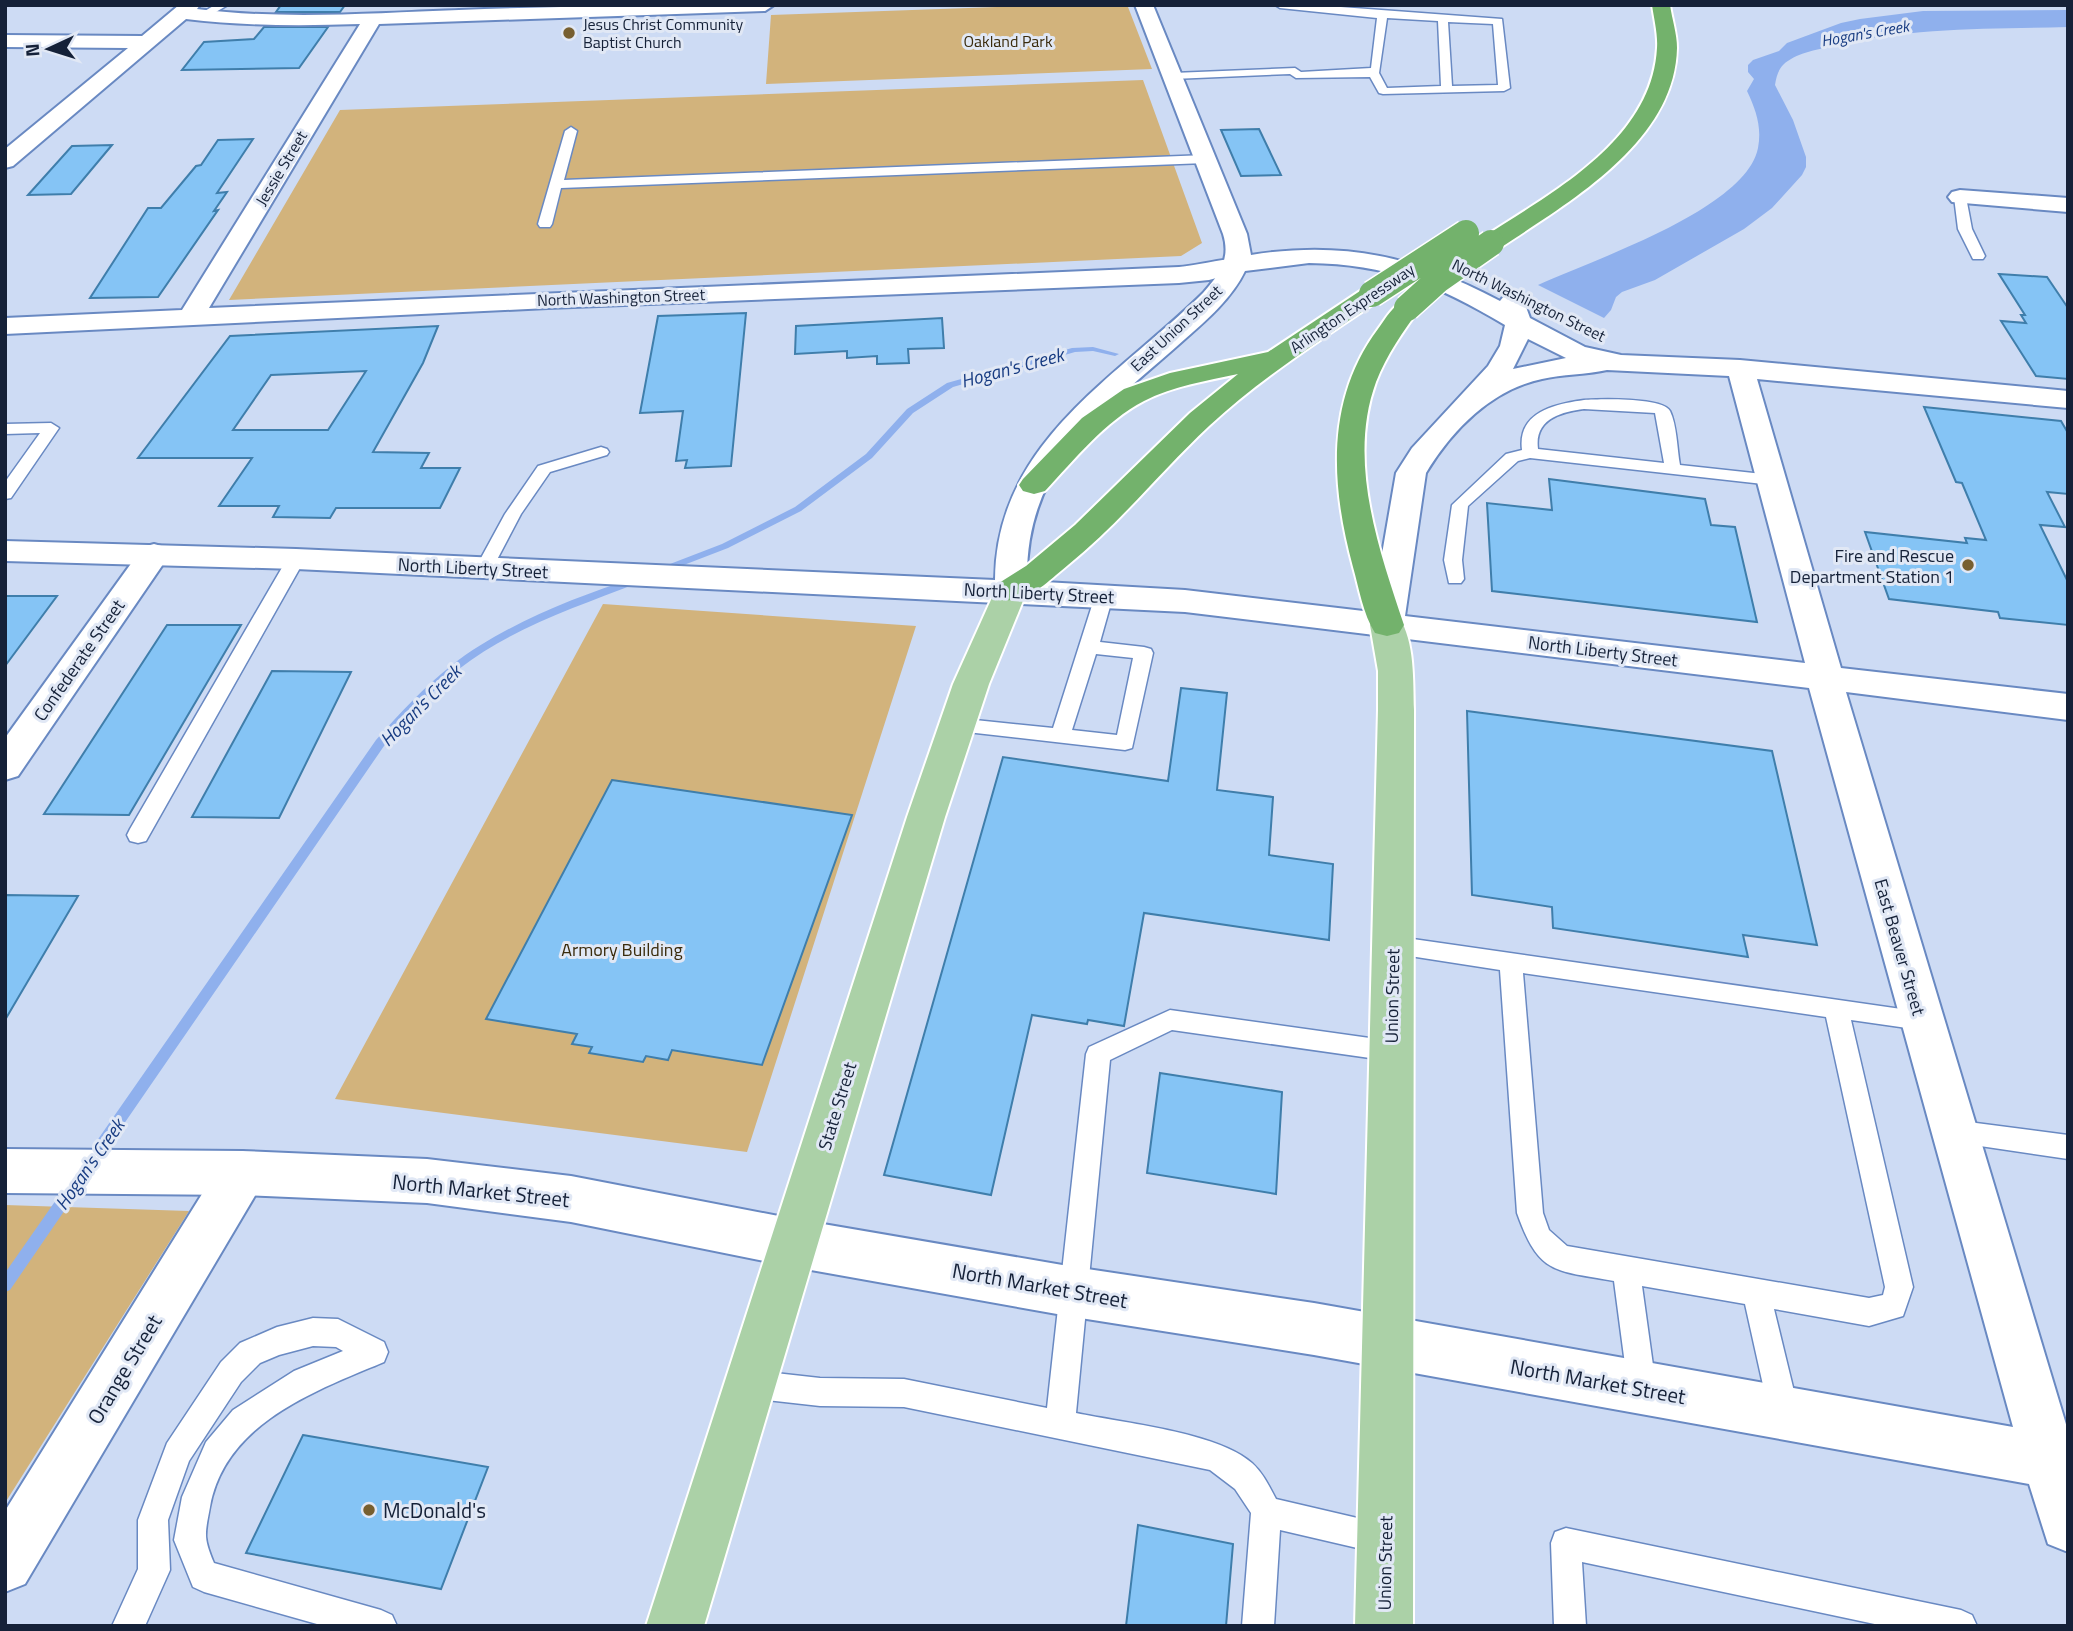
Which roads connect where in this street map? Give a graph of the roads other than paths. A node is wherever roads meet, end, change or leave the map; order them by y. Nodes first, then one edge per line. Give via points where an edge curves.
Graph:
1 (223, 5) edge
2 (765, 5) edge
3 (1144, 5) edge
4 (1280, 5) edge
5 (1661, 5) edge
6 (697, 6) edge
7 (475, 10) edge
8 (193, 11) edge
9 (1382, 15) junction
10 (373, 18) junction
11 (1443, 19) junction
12 (5, 41) edge
13 (146, 42) junction
14 (1373, 72) junction
15 (1173, 76) junction
16 (1447, 90) junction
17 (571, 131) dead end
18 (1206, 159) junction
19 (5, 161) edge
20 (556, 184) junction
21 (1961, 197) joint
22 (2068, 205) edge
23 (545, 224) dead end
24 (1489, 231) junction
25 (1978, 256) dead end
26 (1236, 264) junction
27 (1503, 288) junction
28 (190, 318) junction
29 (1520, 323) junction
30 (5, 326) edge
31 (1292, 348) junction
32 (1632, 364) junction
33 (1740, 368) junction
34 (1479, 395) junction
35 (2068, 400) edge
36 (5, 429) edge
37 (601, 452) dead end
38 (1530, 453) junction
39 (1673, 470) junction
40 (1772, 480) junction
41 (1034, 485) junction
42 (5, 494) edge
43 (5, 551) edge
44 (154, 554) junction
45 (296, 559) junction
46 (484, 569) junction
47 (1455, 579) dead end
48 (1012, 591) junction
49 (1104, 596) junction
50 (1387, 625) junction
51 (1089, 646) junction
52 (1825, 678) junction
53 (2068, 706) edge
54 (956, 725) junction
55 (1060, 737) junction
56 (5, 766) edge
57 (138, 835) dead end
58 (1392, 945) junction
59 (1511, 961) junction
60 (1836, 1008) junction
61 (1921, 1020) junction
62 (1391, 1051) junction
63 (1953, 1131) junction
64 (2068, 1147) edge
65 (14, 1171) edge
66 (242, 1173) junction
67 (794, 1243) junction
68 (1626, 1269) junction
69 (1074, 1292) junction
70 (1756, 1292) junction
71 (1388, 1343) junction
72 (749, 1384) junction
73 (1643, 1389) junction
74 (1785, 1414) junction
75 (1060, 1426) junction
76 (2059, 1462) edge
77 (1266, 1512) junction
78 (2068, 1524) edge
79 (1385, 1540) junction
80 (5, 1564) edge
81 (128, 1626) edge
82 (381, 1626) edge
83 (675, 1626) edge
84 (1258, 1626) edge
85 (1384, 1626) edge
86 (1570, 1626) edge
87 (1961, 1626) edge

1 - 8 lane
2 - 6 street
3 - 15 street
4 - 9 lane
5 - 24 highway, Arlington Expressway via 1667,32 1662,82 1632,134 1573,187
6 - 7 street
7 - 10 street
8 - 10 street via 291,21
8 - 13 street
9 - 11 lane
9 - 14 lane via 1377,70
10 - 28 street, Jessie Street
11 - 16 lane
11 - 16 lane via 1498,21 1504,88
12 - 13 street
13 - 19 street
14 - 15 lane
14 - 16 lane via 1383,91
15 - 18 street
17 - 20 lane
18 - 20 lane
18 - 26 street via 1237,240
20 - 23 lane
21 - 22 street
21 - 25 lane via 1965,229
24 - 31 highway, Arlington Expressway, bridge via 1465,233
24 - 50 highway, Arlington Expressway, bridge via 1407,308 1386,334 1367,368 1355,404 1348,445 1353,505
26 - 27 street, North Washington Street via 1281,247 1367,244 1446,259
26 - 28 street, North Washington Street via 1180,275
26 - 29 street, North Washington Street via 1314,254 1380,260 1443,281
26 - 41 street, East Union Street via 1197,312 1076,421
27 - 29 street via 1515,304
27 - 33 street, North Washington Street via 1623,345
28 - 30 street, North Washington Street
29 - 32 street, North Washington Street via 1577,353
29 - 34 street, Union Street via 1516,343
31 - 41 highway via 1131,397 1093,424
31 - 48 highway, Arlington Expressway via 1200,419 1076,541
32 - 33 street, North Washington Street
32 - 34 street, Union Street via 1544,370
33 - 35 street, North Washington Street
33 - 40 street, East Beaver Street
34 - 50 street, Union Street via 1411,473
36 - 42 lane via 51,428
37 - 46 lane via 544,469
38 - 39 lane
38 - 39 lane via 1529,435 1538,421 1556,409 1603,402 1644,406 1661,411
38 - 47 lane via 1512,457 1460,505
39 - 40 lane
40 - 52 street, East Beaver Street
41 - 48 street, East Union Street via 1014,534
43 - 44 street, North Liberty Street
44 - 45 street, North Liberty Street
44 - 56 street, Confederate Street
45 - 46 street, North Liberty Street
45 - 57 lane
46 - 48 street, North Liberty Street
48 - 49 street, North Liberty Street
48 - 54 main road, State Street
49 - 50 street, North Liberty Street
49 - 51 lane
50 - 52 street, North Liberty Street
50 - 58 main road, Union Street via 1395,690
51 - 55 lane
51 - 55 lane via 1144,653 1125,743
52 - 53 street, North Liberty Street
52 - 61 street, East Beaver Street
54 - 55 lane
54 - 67 main road, State Street
58 - 59 lane
58 - 62 main road, Union Street
59 - 60 lane
59 - 68 lane via 1531,1213 1539,1238 1560,1258
60 - 61 lane
60 - 70 lane via 1899,1287 1893,1306 1868,1312
61 - 63 street, East Beaver Street
62 - 69 lane via 1170,1020 1098,1054
62 - 71 main road, Union Street
63 - 64 lane
63 - 76 street, East Beaver Street
65 - 66 street, North Market Street
66 - 67 street, North Market Street via 427,1181 571,1199
66 - 80 street, Orange Street
67 - 69 street, North Market Street
67 - 72 main road, State Street
68 - 70 lane
68 - 73 lane
69 - 71 street, North Market Street
69 - 75 lane
70 - 74 lane
71 - 73 street, North Market Street
71 - 79 main road, Union Street
72 - 75 lane via 820,1392 904,1393
72 - 83 main road, State Street
73 - 74 street, North Market Street
74 - 76 street, North Market Street
75 - 77 lane via 1214,1457 1240,1470
76 - 78 street, East Beaver Street
77 - 79 lane
77 - 84 lane
79 - 85 main road, Union Street
81 - 82 lane via 154,1570 153,1520 177,1453 231,1373 250,1353 313,1332 338,1333 374,1352 304,1381 243,1420 216,1452 197,1497 189,1540 204,1576
86 - 87 lane via 1566,1543

